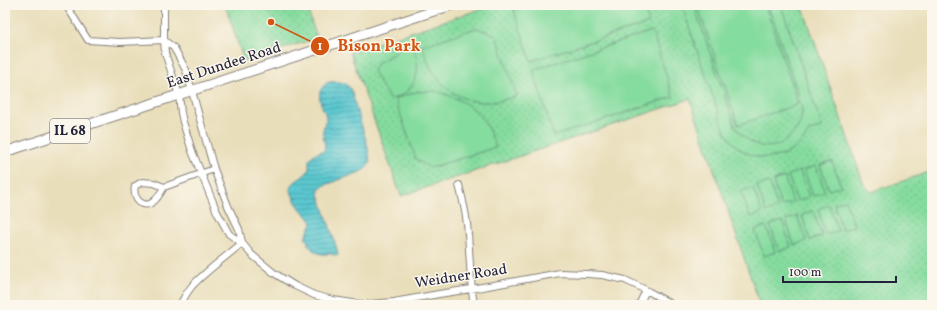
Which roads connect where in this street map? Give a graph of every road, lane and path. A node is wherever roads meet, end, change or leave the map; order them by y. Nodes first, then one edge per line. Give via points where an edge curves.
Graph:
1 (66, 5) edge
2 (164, 5) edge
3 (452, 5) edge
4 (164, 40) junction
5 (193, 91) junction
6 (179, 95) junction
7 (5, 152) edge
8 (214, 169) junction
9 (201, 174) junction
10 (459, 185) dead end
11 (164, 187) junction
12 (242, 243) junction
13 (471, 289) junction
14 (646, 290) junction
15 (180, 305) edge
16 (474, 305) edge
17 (639, 305) edge
18 (673, 305) edge

1 - 4 street via 88,40
2 - 4 street, Weidner Road
3 - 5 main road, East Dundee Road / IL 68
4 - 5 street, Weidner Road via 174,48 186,70
4 - 6 street, Weidner Road via 165,53
5 - 6 main road, East Dundee Road / IL 68
5 - 8 street, Weidner Road
6 - 7 main road, East Dundee Road / IL 68
6 - 9 street, Weidner Road via 181,113
8 - 9 street
8 - 12 street, Weidner Road via 239,229
9 - 11 street
9 - 12 street, Weidner Road via 229,234
10 - 13 street via 468,232
11 - 11 street via 142,182 135,186 135,196 146,205 153,202
12 - 13 street, Weidner Road via 274,273 314,294 333,300 380,304
12 - 15 street via 205,273 192,286
13 - 14 street, Weidner Road via 560,273 602,275 625,280
13 - 16 street
14 - 17 street
14 - 18 street, Weidner Road

